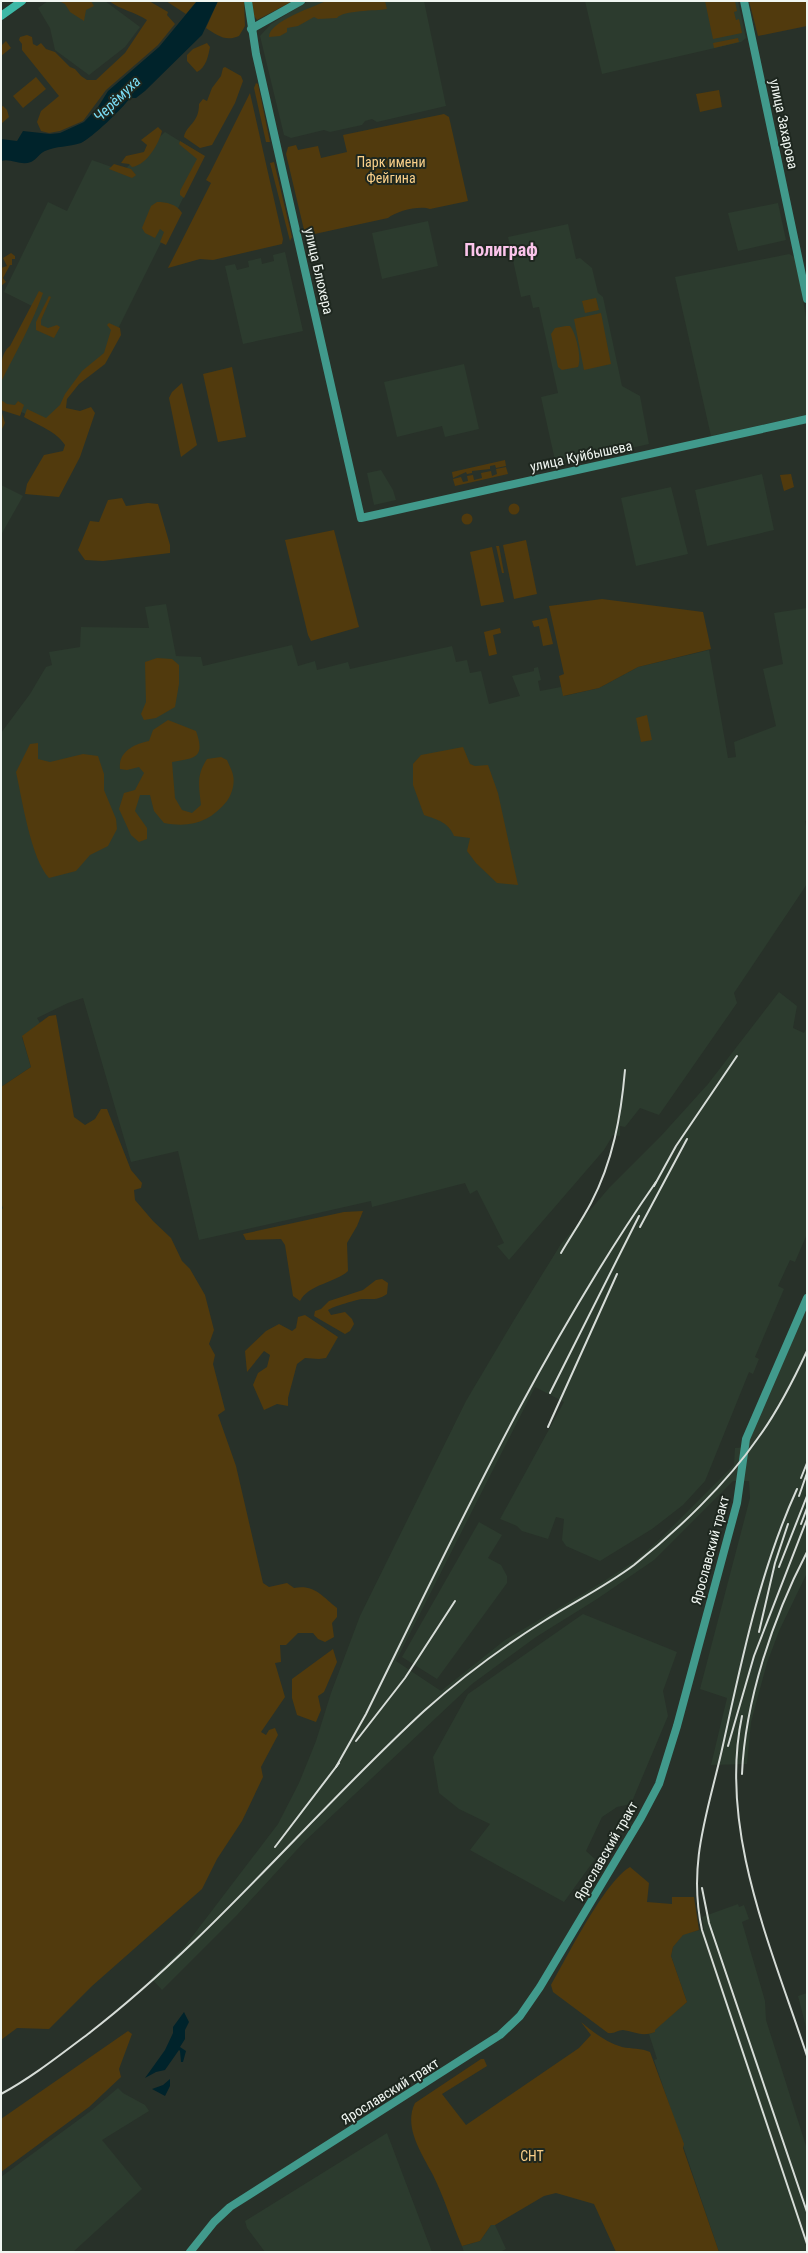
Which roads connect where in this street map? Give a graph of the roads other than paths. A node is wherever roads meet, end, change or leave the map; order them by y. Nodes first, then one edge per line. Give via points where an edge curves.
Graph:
1 (22, 1) edge
2 (248, 1) edge
3 (301, 1) edge
4 (744, 1) edge
5 (1, 16) edge
6 (251, 30) junction
7 (807, 299) edge
8 (807, 419) edge
9 (361, 518) joint
10 (807, 1298) edge
11 (190, 2252) edge

1 - 5 main road
2 - 6 street, улица Блюхера
3 - 6 street
4 - 7 street, улица Захарова
6 - 9 street, улица Блюхера
8 - 9 street, улица Куйбышева
10 - 11 street, Ярославский тракт via 746,1439 737,1503 659,1784 537,1991 520,2016 500,2035 230,2208 210,2227

